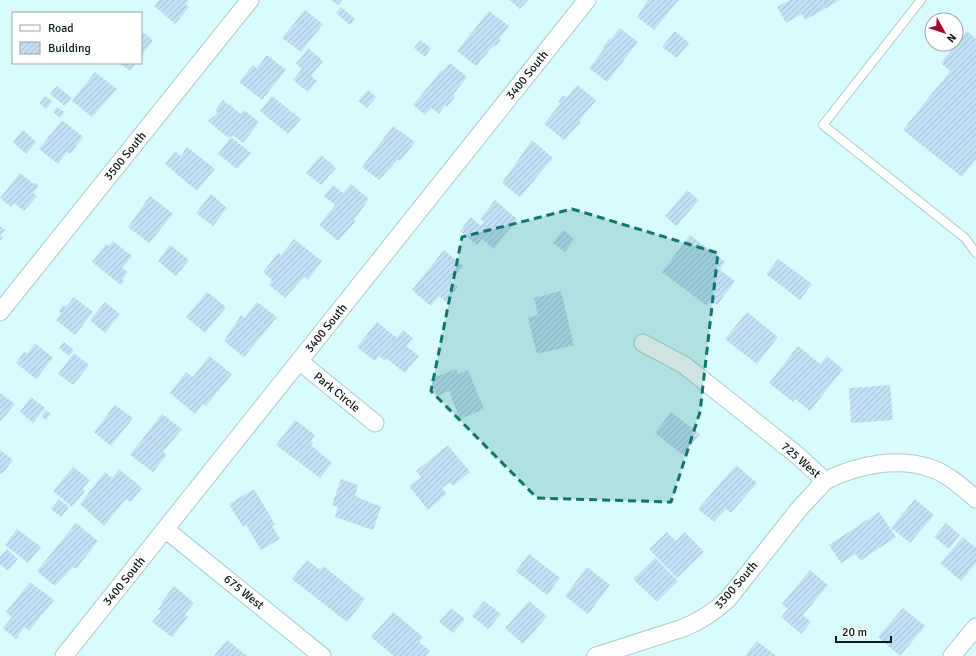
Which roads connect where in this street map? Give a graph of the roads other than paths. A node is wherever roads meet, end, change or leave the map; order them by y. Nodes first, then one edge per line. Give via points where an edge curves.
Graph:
1 (250, 0) edge
2 (587, 0) edge
3 (921, 0) edge
4 (976, 253) edge
5 (0, 312) edge
6 (643, 342) dead end
7 (299, 361) junction
8 (375, 424) dead end
9 (825, 481) junction
10 (976, 499) edge
11 (165, 529) junction
12 (976, 627) edge
13 (64, 656) edge
14 (322, 656) edge
15 (596, 656) edge
16 (952, 656) edge

1 - 5 street, 3500 South
2 - 7 street, 3400 South
3 - 4 lane via 823,125 965,238
6 - 9 street, 725 West via 684,365 797,455
7 - 8 street, Park Circle
7 - 11 street, 3400 South
9 - 10 street, 725 West via 854,469 876,464 922,466 945,475
9 - 15 street, 3300 South via 799,509 728,599 713,612 683,628
11 - 13 street, 3400 South
11 - 14 street, 675 West
12 - 16 street

